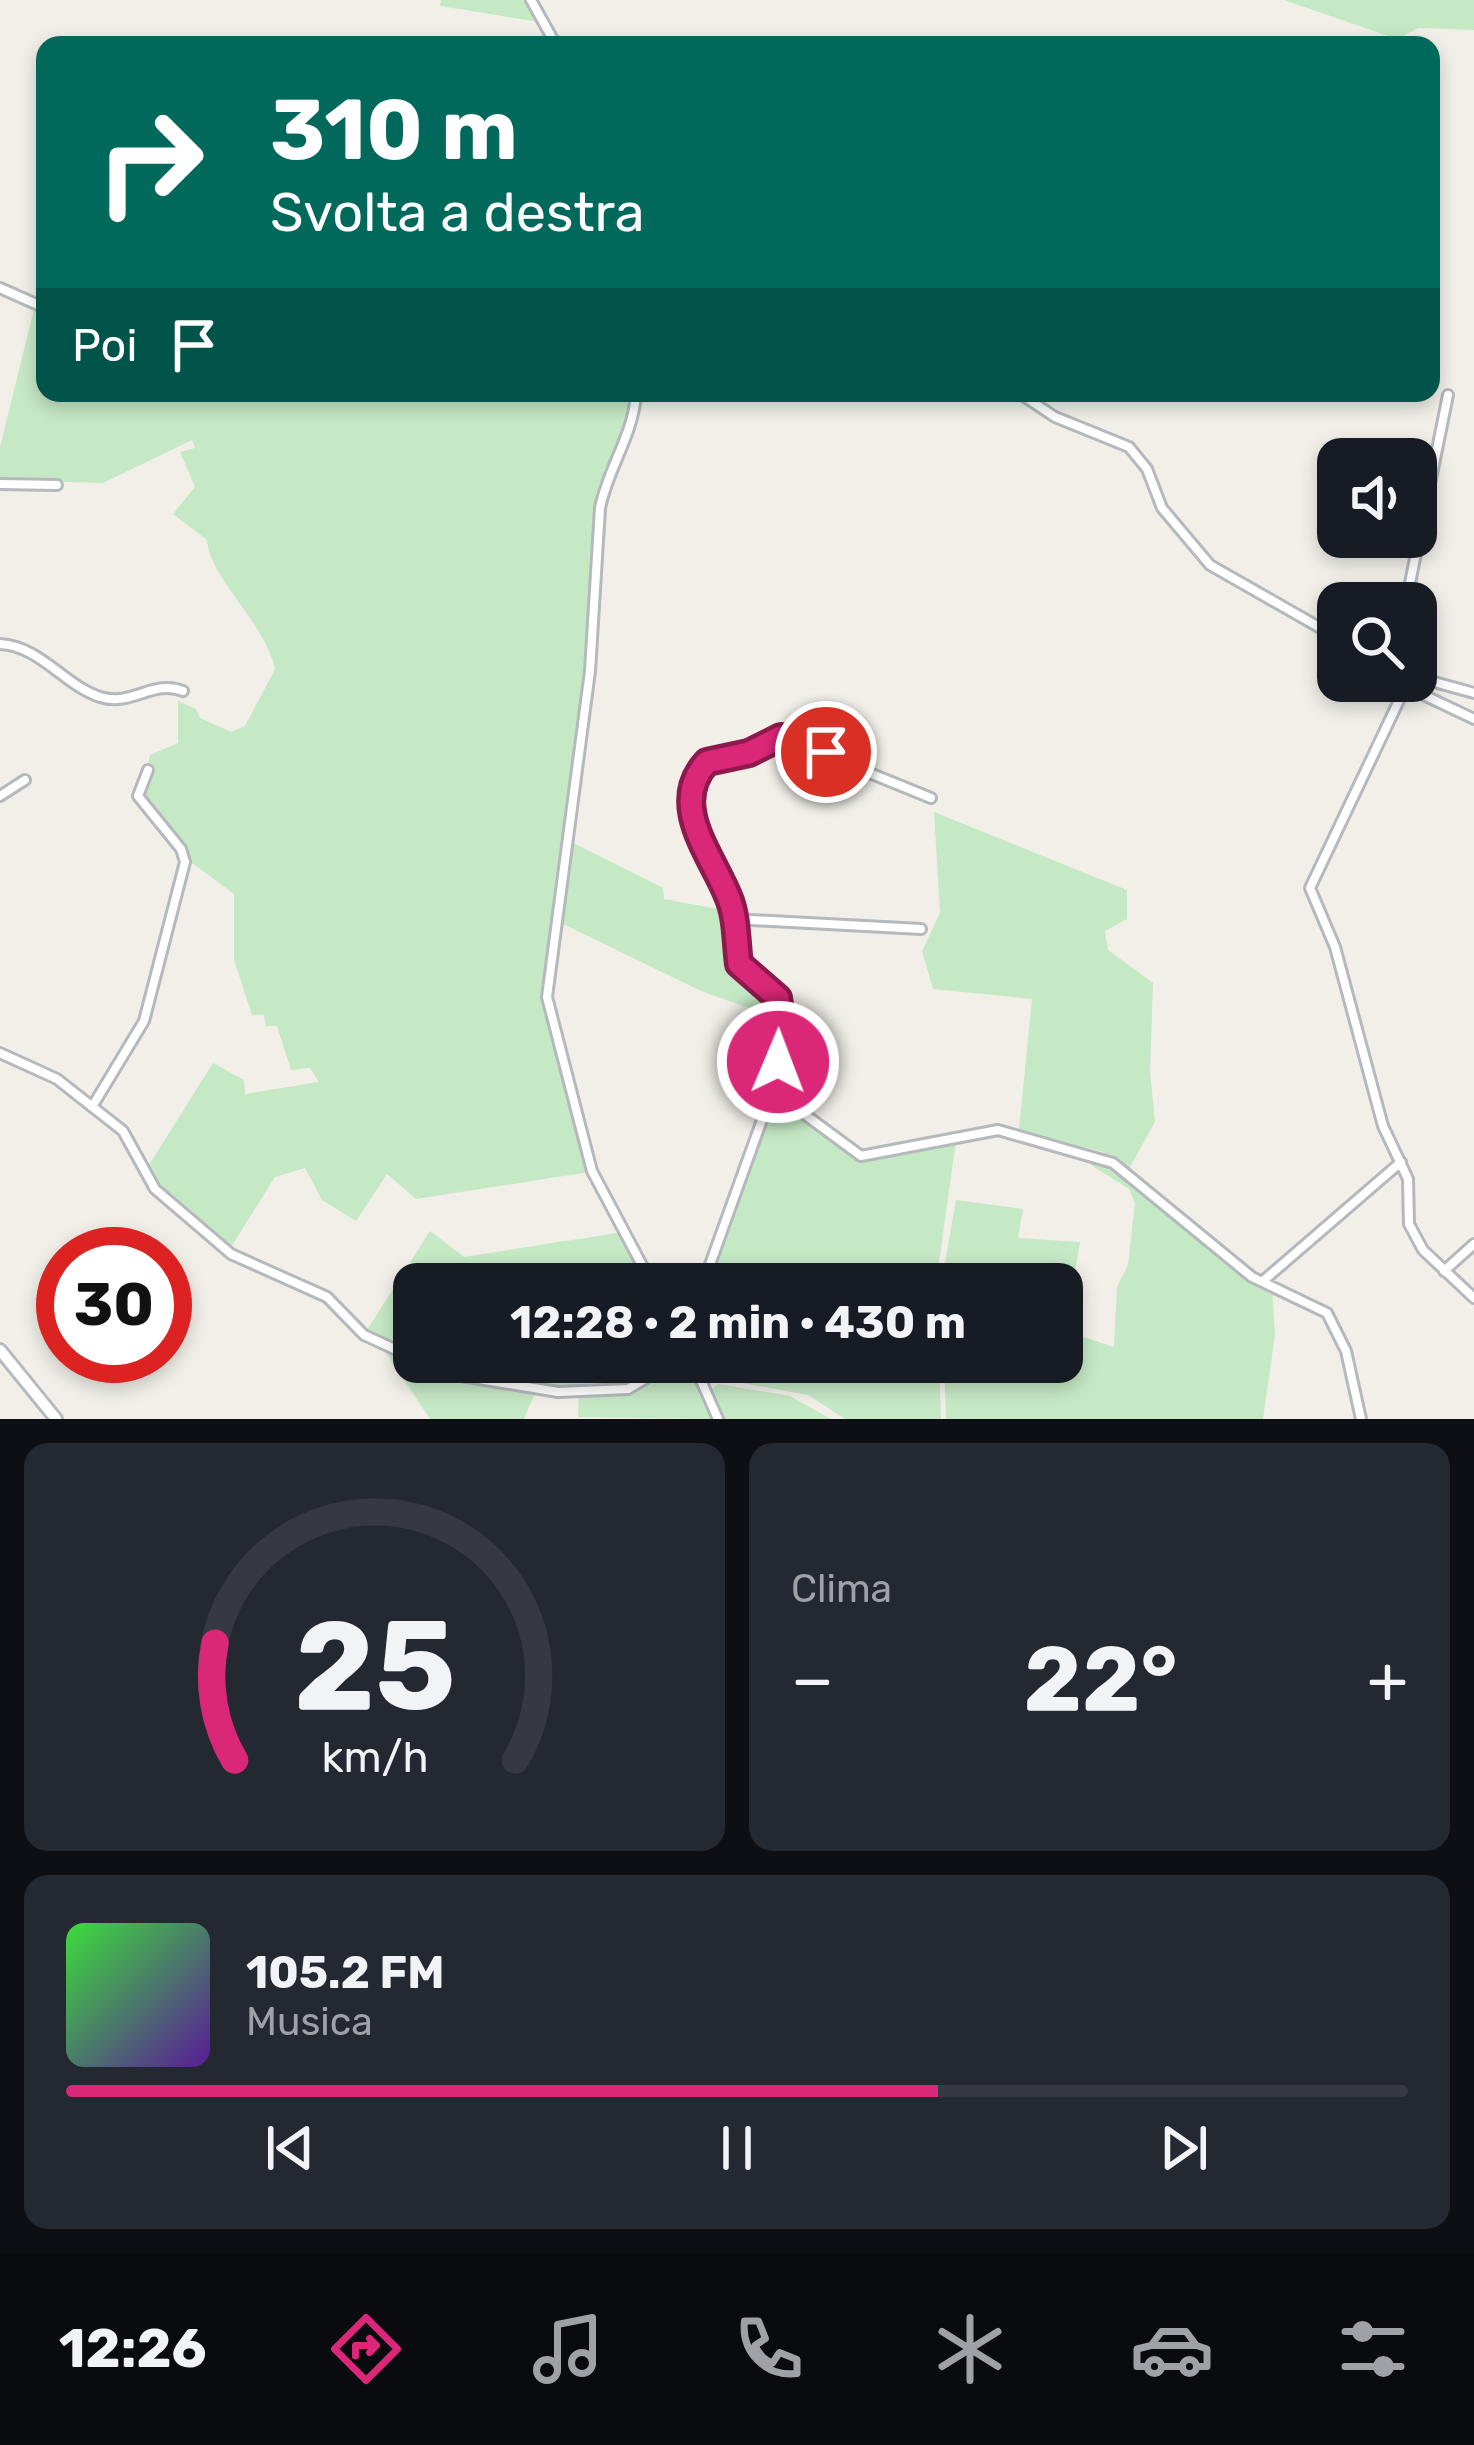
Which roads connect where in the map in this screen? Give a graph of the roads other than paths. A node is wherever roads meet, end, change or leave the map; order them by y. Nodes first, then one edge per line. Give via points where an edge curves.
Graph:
1 (530, 0) edge
2 (551, 36) edge
3 (0, 288) edge
4 (36, 304) edge
5 (1448, 395) dead end
6 (635, 402) edge
7 (1032, 402) edge
8 (0, 484) edge
9 (57, 485) dead end
10 (1410, 582) edge
11 (1317, 626) edge
12 (0, 644) edge
13 (1437, 682) edge
14 (183, 691) dead end
15 (1474, 692) edge
16 (1397, 702) edge
17 (1432, 702) edge
18 (1474, 719) edge
19 (148, 770) dead end
20 (26, 780) dead end
21 (0, 796) edge
22 (931, 798) dead end
23 (733, 919) junction
24 (921, 929) dead end
25 (0, 1053) edge
26 (777, 1102) junction
27 (92, 1106) junction
28 (1401, 1162) junction
29 (1474, 1244) edge
30 (641, 1263) edge
31 (711, 1263) edge
32 (1444, 1271) junction
33 (1263, 1281) junction
34 (1474, 1298) edge
35 (393, 1348) edge
36 (0, 1350) edge
37 (503, 1383) edge
38 (638, 1383) edge
39 (702, 1383) edge
40 (56, 1419) edge
41 (718, 1419) edge
42 (1361, 1419) edge

1 - 2 street
3 - 4 street
5 - 10 street
6 - 30 street via 600,508 590,671 546,980 592,1171
7 - 11 street via 1129,447 1162,508 1210,566
8 - 9 street
12 - 14 street via 52,663 103,698 162,686
13 - 15 street
16 - 28 street via 1310,888 1322,905 1383,1126
17 - 18 street
19 - 27 street via 138,796 185,862 144,1021
20 - 21 street
22 - 23 street via 781,737 707,762 690,807
23 - 24 street
23 - 26 street via 741,968 781,1007
25 - 27 street
26 - 31 street via 763,1117
26 - 33 street via 853,1155 998,1130 1100,1156
27 - 35 street via 130,1138 155,1189 231,1254 327,1297 364,1335
28 - 32 street via 1408,1224
28 - 33 street
29 - 32 street
32 - 34 street
33 - 42 street via 1333,1318
36 - 40 street
37 - 38 street via 558,1392
39 - 41 street

